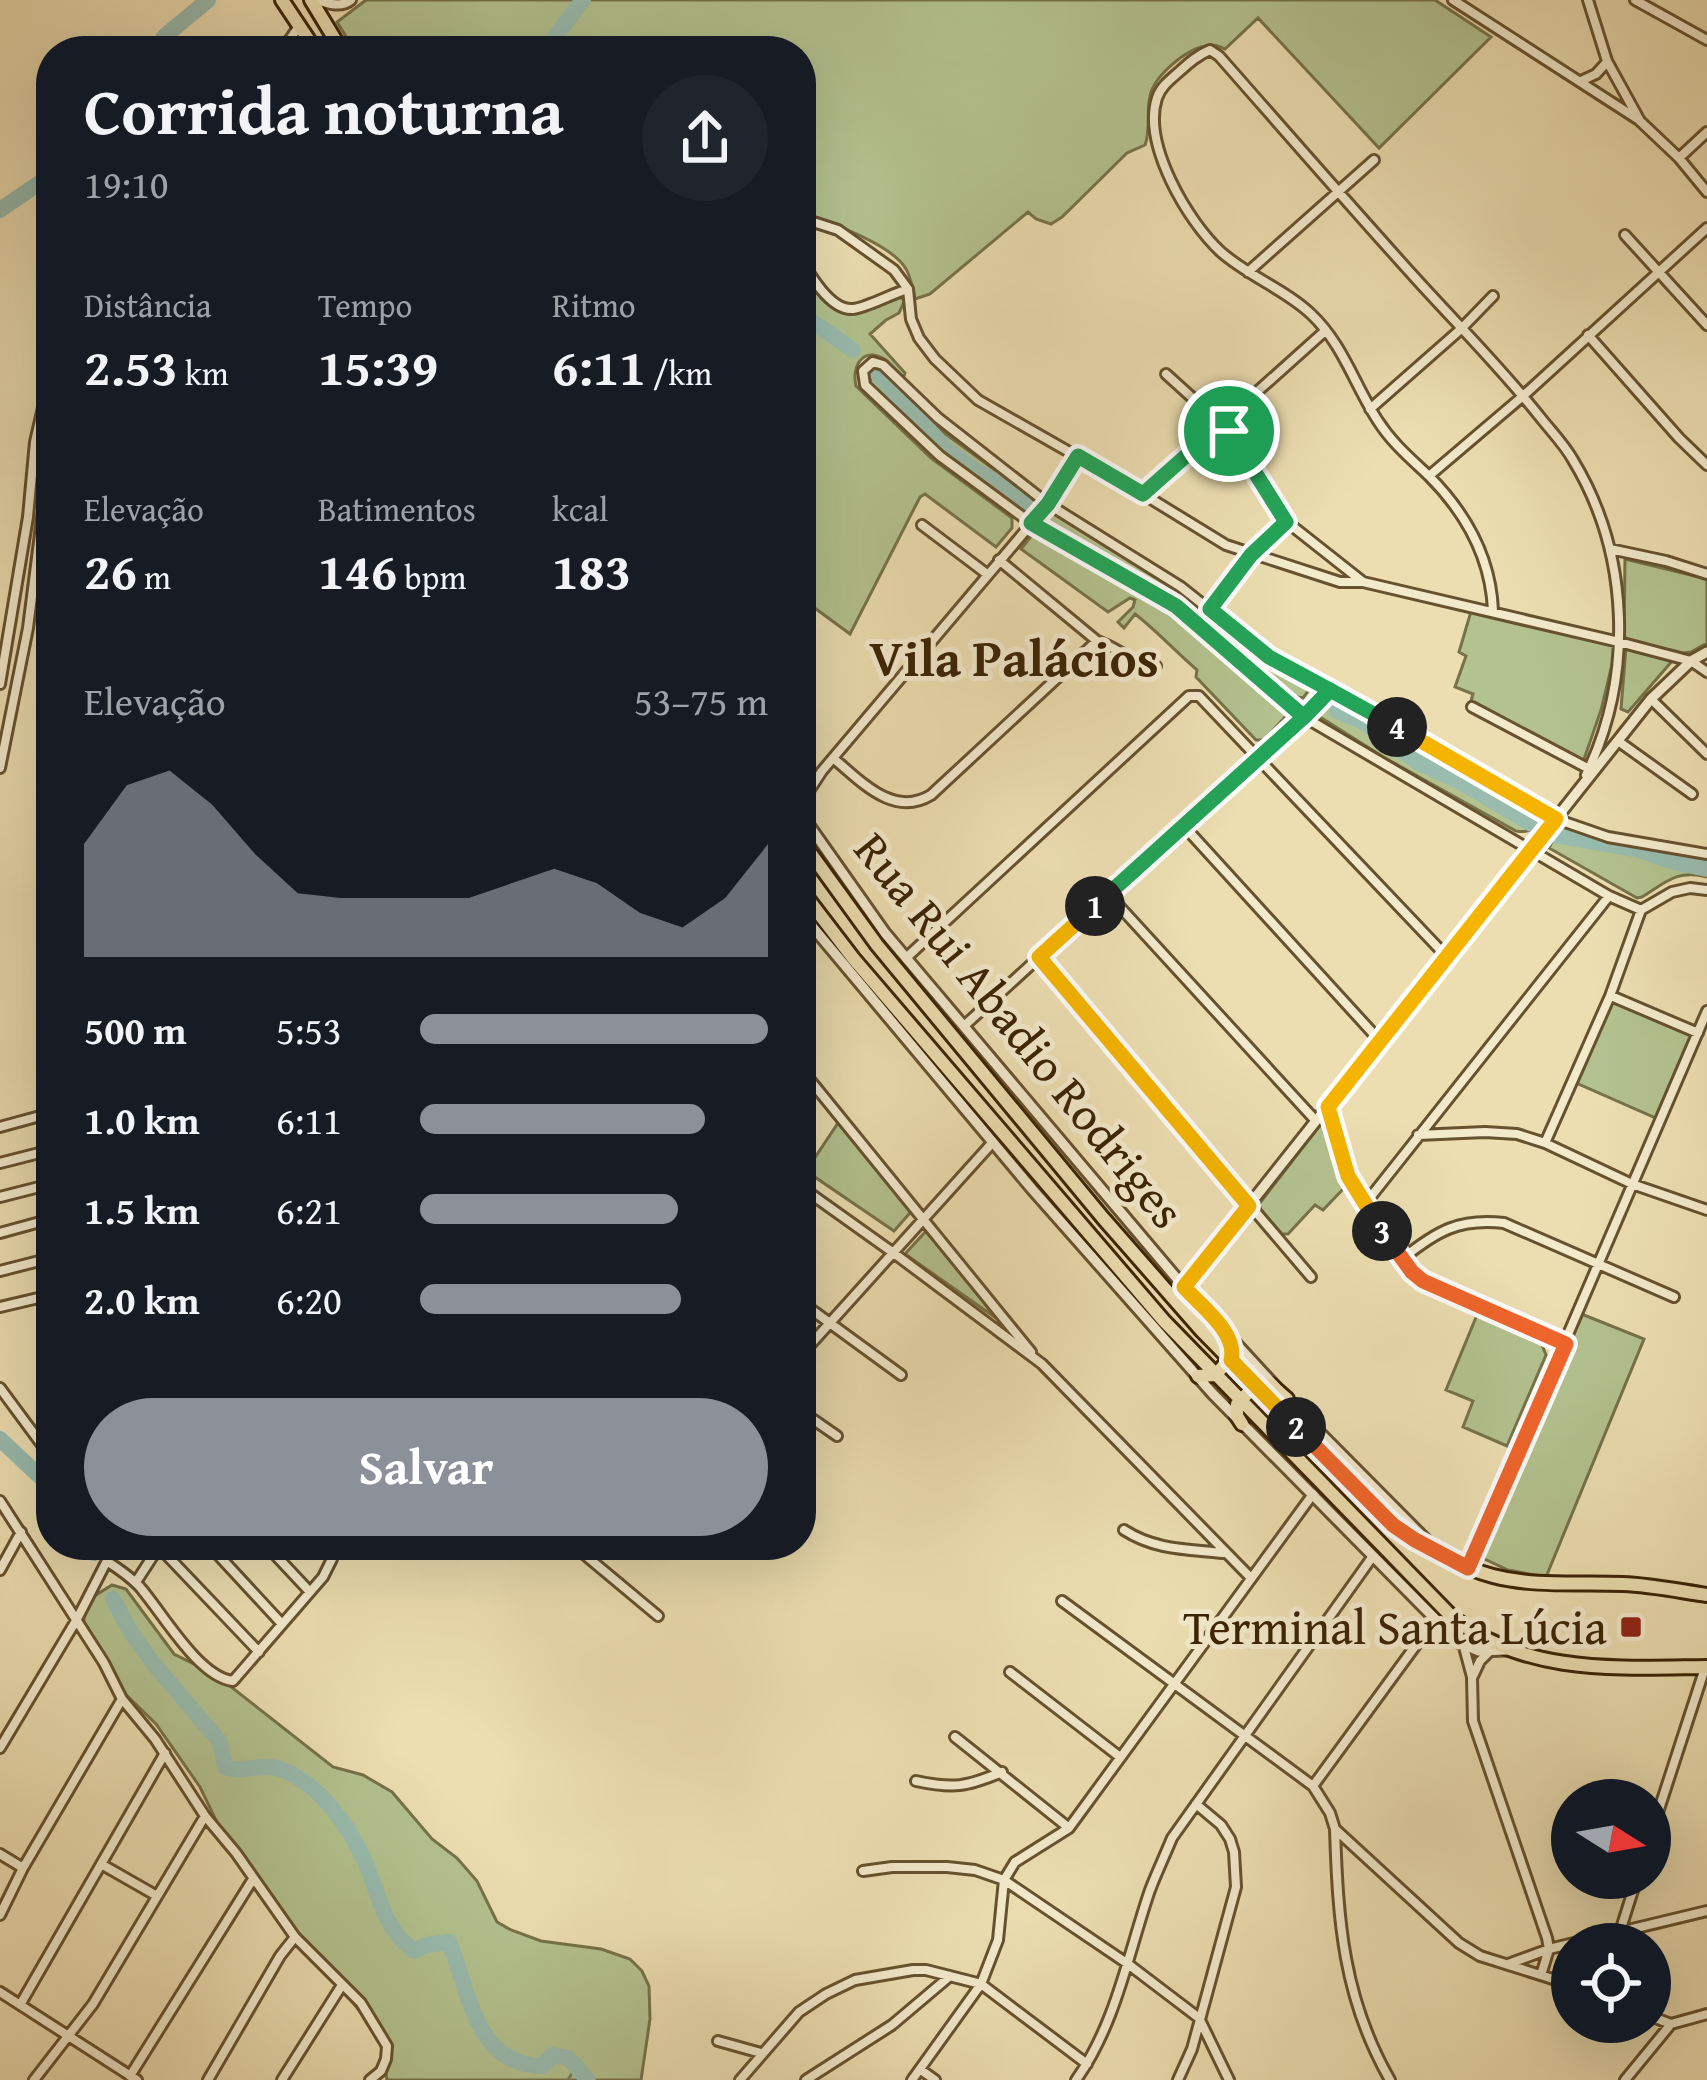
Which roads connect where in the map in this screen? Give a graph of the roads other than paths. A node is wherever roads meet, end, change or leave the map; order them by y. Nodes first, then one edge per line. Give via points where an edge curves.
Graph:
1 (282, 0) edge
2 (314, 0) edge
3 (351, 0) edge
4 (1453, 0) edge
5 (1635, 0) edge
6 (1591, 1) edge
7 (299, 25) junction
8 (292, 36) edge
9 (306, 36) edge
10 (334, 36) edge
11 (1707, 40) edge
12 (1607, 61) junction
13 (1579, 82) junction
14 (1640, 121) junction
15 (1707, 132) edge
16 (1679, 158) junction
17 (1374, 160) dead end
18 (1707, 192) edge
19 (1338, 193) junction
20 (816, 223) edge
21 (1707, 229) edge
22 (1625, 235) dead end
23 (1248, 272) junction
24 (1658, 272) junction
25 (816, 281) edge
26 (908, 290) junction
27 (1493, 296) dead end
28 (1707, 325) edge
29 (1461, 329) junction
30 (1325, 331) junction
31 (1588, 335) junction
32 (1166, 374) dead end
33 (1523, 396) junction
34 (1370, 409) junction
35 (1222, 424) junction
36 (36, 438) edge
37 (1078, 456) junction
38 (1707, 465) edge
39 (1429, 476) junction
40 (1143, 494) junction
41 (1048, 504) junction
42 (1286, 522) junction
43 (1031, 523) junction
44 (922, 525) dead end
45 (1609, 549) junction
46 (1251, 555) junction
47 (999, 560) junction
48 (36, 565) edge
49 (988, 574) junction
50 (1707, 574) edge
51 (1366, 583) junction
52 (1210, 609) junction
53 (1493, 611) junction
54 (1097, 641) junction
55 (1619, 642) junction
56 (1707, 652) edge
57 (1690, 661) junction
58 (1156, 666) dead end
59 (1707, 672) edge
60 (0, 684) edge
61 (1330, 690) junction
62 (1651, 699) junction
63 (1472, 707) dead end
64 (1304, 717) junction
65 (1618, 741) junction
66 (1707, 754) edge
67 (1258, 756) junction
68 (833, 758) junction
69 (0, 768) edge
70 (1592, 770) junction
71 (816, 778) edge
72 (1692, 794) dead end
73 (1556, 819) junction
74 (1183, 825) junction
75 (816, 836) edge
76 (1533, 849) junction
77 (1707, 854) edge
78 (816, 861) edge
79 (1707, 890) edge
80 (1108, 894) junction
81 (1609, 896) junction
82 (816, 910) edge
83 (1641, 910) junction
84 (816, 931) edge
85 (1039, 957) junction
86 (1447, 957) junction
87 (906, 958) junction
88 (1610, 996) junction
89 (1707, 1011) edge
90 (964, 1026) junction
91 (1698, 1033) junction
92 (1380, 1040) junction
93 (816, 1087) edge
94 (1328, 1107) junction
95 (36, 1117) edge
96 (1316, 1121) junction
97 (0, 1126) edge
98 (1418, 1135) junction
99 (993, 1142) junction
100 (1545, 1143) junction
101 (36, 1154) edge
102 (0, 1163) edge
103 (1632, 1184) junction
104 (36, 1188) edge
105 (0, 1197) edge
106 (816, 1198) edge
107 (1365, 1204) junction
108 (1249, 1206) junction
109 (1707, 1210) edge
110 (925, 1221) junction
111 (36, 1223) edge
112 (0, 1233) edge
113 (895, 1254) junction
114 (1402, 1259) junction
115 (36, 1262) edge
116 (1599, 1263) junction
117 (0, 1271) edge
118 (1311, 1277) dead end
119 (1184, 1287) junction
120 (1674, 1297) dead end
121 (36, 1299) edge
122 (0, 1307) edge
123 (816, 1313) edge
124 (829, 1323) junction
125 (1227, 1335) junction
126 (816, 1338) edge
127 (1566, 1344) junction
128 (1231, 1360) junction
129 (1042, 1364) junction
130 (901, 1375) dead end
131 (1215, 1375) junction
132 (1198, 1376) junction
133 (1254, 1385) junction
134 (0, 1388) edge
135 (1239, 1399) junction
136 (1287, 1399) junction
137 (816, 1422) edge
138 (1243, 1424) junction
139 (837, 1436) dead end
140 (36, 1437) edge
141 (1314, 1494) junction
142 (0, 1501) edge
143 (1124, 1530) dead end
144 (21, 1532) junction
145 (1436, 1549) junction
146 (1224, 1553) junction
147 (36, 1555) edge
148 (1373, 1556) junction
149 (39, 1560) edge
150 (150, 1560) edge
151 (172, 1560) edge
152 (223, 1560) edge
153 (280, 1560) edge
154 (332, 1560) edge
155 (591, 1560) edge
156 (108, 1562) joint
157 (1468, 1568) junction
158 (0, 1570) edge
159 (1252, 1578) junction
160 (136, 1582) junction
161 (310, 1592) junction
162 (1707, 1595) edge
163 (1062, 1601) dead end
164 (658, 1616) dead end
165 (77, 1619) junction
166 (1435, 1619) junction
167 (282, 1624) junction
168 (1464, 1647) junction
169 (1509, 1650) junction
170 (259, 1652) junction
171 (1489, 1652) junction
172 (1706, 1666) edge
173 (1010, 1672) dead end
174 (1472, 1677) junction
175 (1174, 1683) junction
176 (122, 1699) junction
177 (1244, 1733) junction
178 (955, 1737) dead end
179 (0, 1748) edge
180 (165, 1753) junction
181 (1120, 1757) junction
182 (1002, 1772) junction
183 (1669, 1779) edge
184 (916, 1781) dead end
185 (1313, 1786) junction
186 (1196, 1804) junction
187 (205, 1816) junction
188 (1069, 1828) junction
189 (1335, 1828) junction
190 (0, 1854) edge
191 (100, 1864) junction
192 (23, 1868) junction
193 (863, 1871) dead end
194 (253, 1879) junction
195 (1004, 1880) junction
196 (158, 1896) junction
197 (1707, 1911) edge
198 (0, 1916) edge
199 (1659, 1923) edge
200 (295, 1936) junction
201 (1549, 1949) junction
202 (1128, 1964) junction
203 (1506, 1965) junction
204 (1541, 1975) junction
205 (951, 1976) junction
206 (1551, 1978) edge
207 (982, 1984) junction
208 (342, 1985) junction
209 (0, 1992) edge
210 (20, 2005) junction
211 (1707, 2014) edge
212 (1198, 2018) junction
213 (1671, 2024) edge
214 (70, 2036) junction
215 (718, 2041) dead end
216 (1655, 2043) edge
217 (761, 2053) junction
218 (1087, 2064) junction
219 (921, 2070) junction
220 (134, 2078) edge
221 (34, 2080) edge
222 (208, 2080) edge
223 (282, 2080) edge
224 (370, 2080) edge
225 (740, 2080) edge
226 (806, 2080) edge
227 (912, 2080) edge
228 (935, 2080) edge
229 (1076, 2080) edge
230 (1178, 2080) edge
231 (1228, 2080) edge
232 (1390, 2080) edge
233 (1625, 2080) edge

1 - 7 main road
2 - 3 street
2 - 10 main road
4 - 13 street
5 - 11 street
6 - 12 street
7 - 8 street
7 - 9 main road
12 - 13 street
12 - 14 street
13 - 14 street
14 - 16 street
15 - 16 street
16 - 18 street
17 - 19 street
19 - 23 street
19 - 23 street via 1219,56 1199,54 1161,89 1158,146 1201,231
19 - 29 street
20 - 26 street via 858,243
21 - 24 street
22 - 24 street
23 - 30 street
24 - 28 street
24 - 31 street
25 - 26 street via 850,309
26 - 37 street via 911,319 934,359 978,400
27 - 29 street
29 - 33 street
29 - 34 street
30 - 34 street
30 - 35 street
31 - 33 street
31 - 38 street
32 - 35 street
33 - 39 street
33 - 45 street via 1574,461
34 - 39 street
35 - 40 street
35 - 42 street
36 - 60 street
37 - 40 street
37 - 41 street
39 - 53 street via 1472,532
40 - 46 street
41 - 43 street
41 - 43 street via 883,364 863,371 865,386 940,456
41 - 52 street
42 - 46 street
42 - 51 street
43 - 47 street
43 - 64 street via 1176,606
44 - 49 street
45 - 50 street
45 - 55 street
46 - 51 street
46 - 52 street
47 - 49 street
47 - 54 street
48 - 69 street
49 - 68 street
51 - 53 street
52 - 61 street via 1269,657
53 - 55 street
54 - 58 street
54 - 68 street via 919,802 882,798
55 - 57 street
55 - 70 street
56 - 57 street
57 - 59 street
57 - 62 street
61 - 64 street
61 - 73 street
62 - 65 street
62 - 66 street
63 - 70 street
64 - 67 street
64 - 76 street
65 - 70 street
65 - 72 street
67 - 74 street
67 - 86 street
67 - 87 street via 1199,696 1189,696
68 - 71 street
70 - 73 street
73 - 76 street
73 - 77 street
74 - 80 street
74 - 92 street
75 - 87 street, Rua Rui Abadio Rodriges
76 - 81 street
76 - 86 street
78 - 128 main road via 988,1082
79 - 83 street via 1672,892
80 - 85 street
80 - 96 street
81 - 83 street
81 - 98 street
82 - 131 main road
83 - 88 street
84 - 99 street
85 - 90 street
85 - 108 street
86 - 92 street
87 - 90 street, Rua Rui Abadio Rodriges
88 - 91 street
88 - 100 street
89 - 91 street
90 - 119 street, Rua Rui Abadio Rodriges
91 - 103 street
92 - 94 street
93 - 110 street
94 - 96 street
94 - 107 street
95 - 97 street
96 - 108 street
98 - 100 street via 1500,1132
98 - 107 street
99 - 110 street
99 - 132 street
100 - 103 street
101 - 102 street
103 - 109 street
103 - 116 street
104 - 105 street
106 - 113 street
107 - 114 street
108 - 118 street
108 - 119 street
110 - 113 street
110 - 129 street
111 - 112 street
113 - 124 street
113 - 129 street
114 - 116 street via 1437,1233 1479,1220 1523,1229
114 - 127 street via 1423,1281
115 - 117 street
116 - 120 street
116 - 127 street
119 - 125 street, Rua Rui Abadio Rodriges
121 - 122 street
123 - 124 street
124 - 126 street
124 - 130 street
125 - 128 main road
125 - 136 street, Rua Rui Abadio Rodriges
127 - 157 street
128 - 131 main road
128 - 133 main road
129 - 146 street
131 - 132 main road
131 - 135 main road
132 - 138 street
133 - 135 main road
133 - 136 main road via 1268,1383
133 - 145 main road via 1393,1525
134 - 140 street
135 - 138 main road
135 - 169 main road via 1441,1608
136 - 145 street, Rua Rui Abadio Rodriges
137 - 139 street
138 - 141 street
141 - 148 street
141 - 159 street
142 - 144 street
143 - 146 street via 1144,1543
144 - 147 street
144 - 158 street
145 - 157 main road
146 - 159 street
148 - 166 street
148 - 177 street
149 - 165 street
150 - 160 street
151 - 170 street
152 - 167 street
153 - 161 street
154 - 161 street
155 - 164 street
156 - 160 street
156 - 165 street
157 - 162 main road via 1539,1584
159 - 175 street
160 - 170 street via 220,1680 232,1682
161 - 167 street
163 - 175 street
165 - 176 street
165 - 179 street
166 - 168 street
166 - 185 street
167 - 170 street
168 - 171 street
168 - 174 street
169 - 171 street
169 - 172 main road via 1592,1668
171 - 174 street
172 - 183 street
173 - 181 street
174 - 201 street via 1473,1721
175 - 177 street
175 - 181 street
176 - 180 street
176 - 192 street
177 - 185 street
177 - 186 street
178 - 182 street
180 - 187 street
180 - 191 street
181 - 188 street
182 - 184 street via 948,1788
182 - 188 street
185 - 189 street
186 - 202 street via 1172,1838
186 - 212 street via 1230,1839 1236,1868
187 - 194 street
187 - 196 street
188 - 195 street via 1015,1862
189 - 203 street via 1440,1928
189 - 232 street via 1346,1970
190 - 192 street
191 - 196 street
191 - 210 street
192 - 198 street
193 - 195 street via 947,1867
194 - 200 street
194 - 220 street
195 - 202 street
195 - 207 street via 998,1940
196 - 214 street
197 - 199 street
200 - 208 street
200 - 222 street
201 - 203 street
201 - 204 street
202 - 212 street
202 - 218 street
203 - 204 street
204 - 206 street
205 - 207 street
205 - 217 street via 913,1970 855,1980 800,2012
205 - 226 street
207 - 218 street
207 - 219 street
208 - 223 street
208 - 224 street via 387,2046
209 - 210 street
210 - 214 street
211 - 213 street
212 - 230 street
212 - 231 street
214 - 220 street
214 - 221 street
215 - 217 street
216 - 233 street
217 - 225 street
218 - 229 street
219 - 227 street
219 - 228 street

